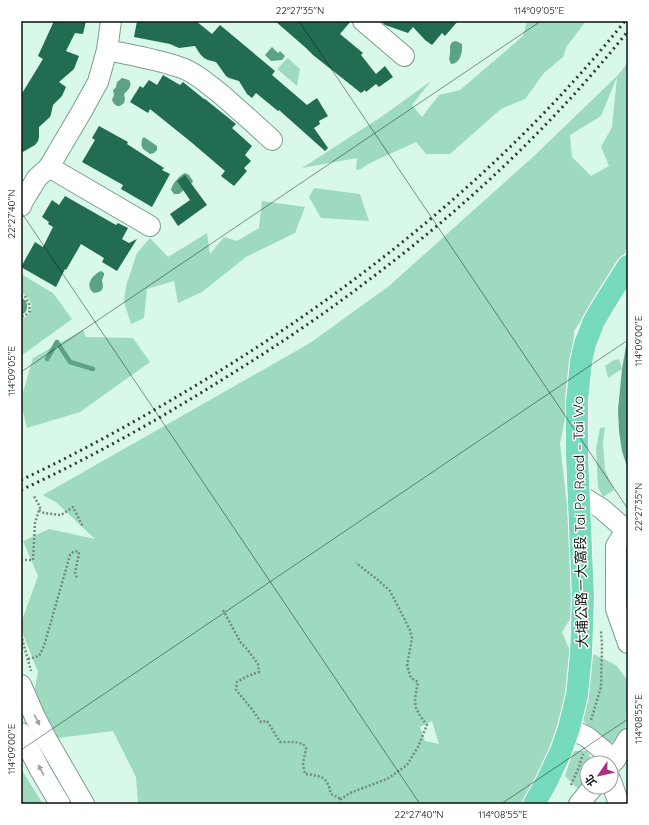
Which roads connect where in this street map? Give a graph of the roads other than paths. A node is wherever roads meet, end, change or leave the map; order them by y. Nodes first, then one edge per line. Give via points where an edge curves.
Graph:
1 (111, 21) edge
2 (363, 21) edge
3 (107, 50) junction
4 (404, 56) dead end
5 (272, 140) dead end
6 (49, 167) junction
7 (21, 206) edge
8 (21, 216) edge
9 (150, 226) dead end
10 (628, 266) edge
11 (579, 500) junction
12 (627, 530) edge
13 (628, 643) edge
14 (21, 685) edge
15 (569, 728) junction
16 (21, 733) edge
17 (628, 739) edge
18 (606, 755) edge
19 (618, 755) edge
20 (60, 804) edge
21 (84, 804) edge
22 (534, 804) edge

1 - 3 street
2 - 4 street
3 - 5 street via 180,67 196,75
3 - 6 street via 98,82
6 - 7 street via 37,178
6 - 8 street via 46,184 32,207
6 - 9 street
10 - 11 main road, 大埔公路－大窩段 Tai Po Road – Tai Wo via 594,321 581,362 577,401
11 - 12 street via 586,499 602,508
11 - 15 main road, 大埔公路－大窩段 Tai Po Road – Tai Wo via 583,597 581,655 577,694
12 - 13 street via 616,546 616,609
14 -> 21 street via 35,717
15 - 18 street via 587,737
15 - 22 main road, 大埔公路－大窩段 Tai Po Road – Tai Wo via 561,751
20 -> 16 street
17 - 19 street

